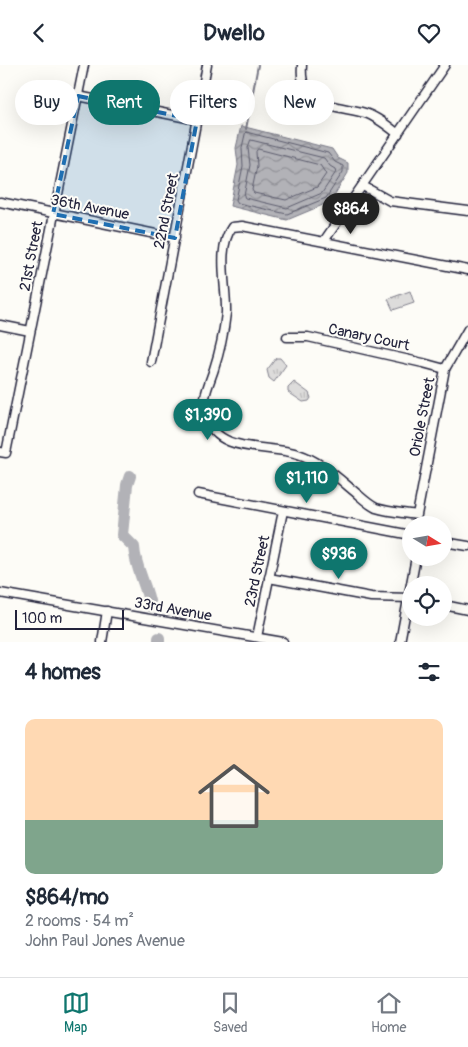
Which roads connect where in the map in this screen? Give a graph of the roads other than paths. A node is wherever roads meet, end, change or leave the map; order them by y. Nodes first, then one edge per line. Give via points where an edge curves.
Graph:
1 (84, 65) edge
2 (207, 65) edge
3 (302, 65) edge
4 (445, 65) edge
5 (204, 80) edge
6 (78, 96) joint
7 (170, 115) edge
8 (72, 125) edge
9 (196, 125) edge
10 (398, 134) junction
11 (363, 186) junction
12 (0, 202) edge
13 (468, 211) edge
14 (54, 213) junction
15 (175, 238) junction
16 (324, 241) junction
17 (468, 270) edge
18 (0, 325) edge
19 (468, 329) edge
20 (30, 331) junction
21 (287, 337) dead end
22 (150, 362) dead end
23 (445, 369) junction
24 (3, 453) edge
25 (198, 494) dead end
26 (283, 511) junction
27 (402, 533) edge
28 (452, 543) edge
29 (468, 546) edge
30 (269, 578) junction
31 (0, 593) edge
32 (402, 598) edge
33 (452, 607) edge
34 (107, 611) junction
35 (468, 611) edge
36 (404, 626) edge
37 (257, 637) junction
38 (102, 642) edge
39 (283, 642) edge
40 (400, 642) edge

1 - 6 street, 21st Street
2 - 5 street, 22nd Street
3 - 10 street via 305,87 315,99 330,107 365,113
4 - 10 street
6 - 7 street
8 - 14 street, 21st Street
9 - 15 street, 22nd Street
10 - 11 street
11 - 13 street via 390,201
11 - 16 street
12 - 14 street, 36th Avenue
14 - 15 street, 36th Avenue
14 - 20 street, 21st Street
15 - 22 street, 22nd Street
16 - 17 street
16 - 23 street, Oriole Street via 242,226 232,227 227,234 223,261 224,329 204,397 206,416 218,436 233,443 292,452 313,460 376,507 417,515
18 - 20 street
19 - 23 street, Oriole Street
20 - 24 street, 21st Street
21 - 23 street, Canary Court via 308,337
25 - 26 street
26 - 27 street
26 - 30 street, 23rd Street
28 - 29 street
30 - 32 street via 370,597
30 - 37 street, 23rd Street
31 - 34 street, 33rd Avenue
33 - 35 street
34 - 37 street, 33rd Avenue
34 - 38 street
36 - 40 street
37 - 39 street, 33rd Avenue

